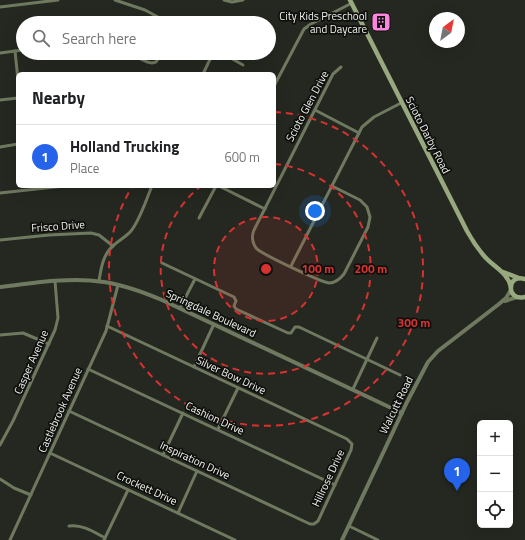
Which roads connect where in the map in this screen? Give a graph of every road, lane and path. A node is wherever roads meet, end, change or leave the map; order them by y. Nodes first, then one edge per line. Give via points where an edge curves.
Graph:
1 (58, 0) edge
2 (115, 0) edge
3 (224, 0) edge
4 (242, 0) edge
5 (351, 2) edge
6 (0, 7) edge
7 (156, 16) edge
8 (15, 51) joint
9 (0, 53) edge
10 (145, 60) edge
11 (157, 60) edge
12 (210, 60) edge
13 (234, 60) edge
14 (243, 65) dead end
15 (341, 67) dead end
16 (17, 72) edge
17 (204, 72) edge
18 (276, 82) edge
19 (16, 98) edge
20 (0, 100) edge
21 (401, 103) junction
22 (315, 110) junction
23 (359, 133) junction
24 (16, 144) edge
25 (0, 147) edge
26 (276, 186) edge
27 (332, 186) junction
28 (46, 188) edge
29 (151, 188) edge
30 (217, 188) edge
31 (222, 188) edge
32 (275, 188) edge
33 (0, 193) edge
34 (264, 209) junction
35 (199, 218) dead end
36 (0, 240) edge
37 (113, 246) junction
38 (162, 263) dead end
39 (291, 266) junction
40 (500, 270) junction
41 (195, 278) junction
42 (522, 279) edge
43 (55, 281) junction
44 (99, 282) junction
45 (118, 285) junction
46 (0, 287) edge
47 (511, 289) junction
48 (521, 297) edge
49 (525, 301) edge
50 (499, 304) junction
51 (180, 308) junction
52 (214, 324) junction
53 (107, 326) junction
54 (0, 335) edge
55 (377, 338) dead end
56 (49, 344) junction
57 (367, 359) junction
58 (194, 367) junction
59 (88, 369) junction
60 (400, 375) dead end
61 (238, 388) junction
62 (352, 389) junction
63 (69, 411) junction
64 (183, 413) junction
65 (402, 413) junction
66 (218, 430) junction
67 (347, 439) joint
68 (0, 445) edge
69 (50, 453) junction
70 (163, 455) junction
71 (197, 471) junction
72 (0, 479) edge
73 (335, 485) junction
74 (128, 490) junction
75 (31, 495) junction
76 (178, 513) junction
77 (314, 524) joint
78 (69, 526) dead end
79 (349, 526) junction
80 (105, 539) edge
81 (10, 540) edge
82 (235, 540) edge
83 (342, 540) edge
84 (378, 540) edge

1 - 6 street
2 - 7 street
3 - 4 street
5 - 18 street via 304,28
5 - 21 main road, Scioto Darby Road
8 - 9 street
8 - 16 street
10 - 11 street via 152,63
12 - 17 street
13 - 14 street
15 - 22 street, Scioto Glen Drive via 333,74
19 - 20 street
21 - 23 street via 374,117
21 - 40 main road, Scioto Darby Road via 472,241
22 - 23 street
22 - 26 street, Scioto Glen Drive
23 - 27 street
24 - 25 street
27 - 39 street
27 - 39 street via 360,200 367,207 370,217 368,227 344,274 335,282 323,281
28 - 33 street
29 - 37 street via 134,226
30 - 35 street
31 - 34 street
32 - 34 street, Scioto Glen Drive
34 - 39 street, Scioto Glen Drive via 253,233 253,242 258,250
36 - 37 street, Frisco Drive via 91,233 99,235
37 - 44 street via 101,266
38 - 41 street
40 - 42 main road, Scioto Darby Road
40 - 47 main road, Scioto Darby Road via 510,281
41 - 51 street
41 - 57 street via 234,297 235,308 242,312 288,333 299,327
42 - 47 main road via 514,281
43 - 44 street, Springdale Boulevard
43 - 46 street, Springdale Boulevard
43 - 56 street, Casper Avenue via 58,318
44 - 45 street, Springdale Boulevard
45 - 51 street, Springdale Boulevard via 142,291
45 - 53 street, Castlebrook Avenue
47 - 48 main road, Scioto Darby Road via 512,293
47 - 50 street, Walcutt Road via 509,295
48 - 49 main road
48 - 50 street, Walcutt Road
50 - 65 street, Walcutt Road via 433,356
51 - 52 street, Springdale Boulevard
52 - 58 street
52 - 62 street, Springdale Boulevard
53 - 58 street, Silver Bow Drive
53 - 59 street, Castlebrook Avenue
54 - 56 street via 23,333
55 - 57 street
56 - 68 street, Casper Avenue via 14,421
57 - 60 street
57 - 62 street
58 - 61 street, Silver Bow Drive
59 - 63 street, Castlebrook Avenue
59 - 64 street, Cashion Drive
61 - 66 street
61 - 67 street, Silver Bow Drive
62 - 65 street, Springdale Boulevard
63 - 69 street, Castlebrook Avenue
63 - 70 street, Inspiration Drive
64 - 66 street, Cashion Drive
64 - 70 street
65 - 79 street, Walcutt Road
66 - 73 street, Cashion Drive
67 - 73 street, Hillrose Drive via 352,447
69 - 74 street, Crockett Drive
69 - 75 street, Castlebrook Avenue
70 - 71 street, Inspiration Drive
71 - 76 street
71 - 77 street, Inspiration Drive
72 - 75 street
73 - 77 street, Hillrose Drive via 318,521
74 - 76 street, Crockett Drive
74 - 80 street
75 - 81 street, Castlebrook Avenue
76 - 82 street, Crockett Drive
78 - 80 street via 76,524
79 - 83 street, Walcutt Road
79 - 84 street

